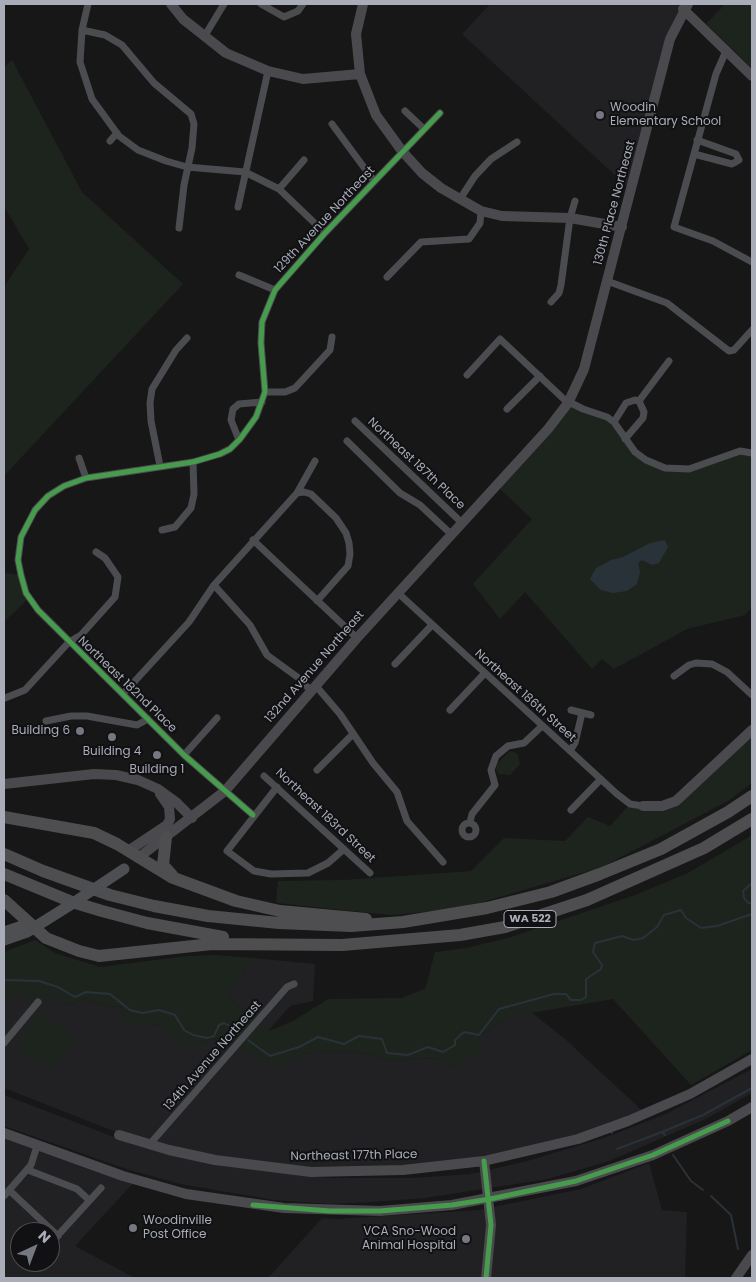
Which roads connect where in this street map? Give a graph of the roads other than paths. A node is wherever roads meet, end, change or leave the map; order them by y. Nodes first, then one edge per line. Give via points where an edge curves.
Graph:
1 (88, 4) edge
2 (171, 4) edge
3 (224, 4) edge
4 (261, 4) edge
5 (303, 4) edge
6 (363, 4) edge
7 (683, 6) edge
8 (82, 30) junction
9 (204, 37) junction
10 (726, 51) junction
11 (268, 71) junction
12 (360, 74) junction
13 (752, 76) edge
14 (405, 110) dead end
15 (440, 113) dead end
16 (332, 124) dead end
17 (424, 129) junction
18 (117, 133) junction
19 (697, 140) junction
20 (110, 141) dead end
21 (518, 142) dead end
22 (402, 151) junction
23 (694, 154) junction
24 (304, 160) dead end
25 (187, 167) junction
26 (245, 172) junction
27 (374, 181) junction
28 (279, 189) junction
29 (460, 199) junction
30 (575, 201) dead end
31 (238, 207) dead end
32 (481, 211) junction
33 (570, 218) junction
34 (622, 227) junction
35 (179, 228) dead end
36 (325, 233) junction
37 (752, 262) edge
38 (239, 276) dead end
39 (387, 277) dead end
40 (607, 281) junction
41 (275, 290) junction
42 (551, 302) dead end
43 (752, 330) edge
44 (332, 337) dead end
45 (187, 338) dead end
46 (669, 361) dead end
47 (467, 375) dead end
48 (540, 376) junction
49 (265, 392) junction
50 (639, 401) junction
51 (262, 402) junction
52 (568, 402) junction
53 (507, 409) dead end
54 (355, 421) dead end
55 (614, 422) junction
56 (625, 439) junction
57 (239, 440) junction
58 (346, 440) dead end
59 (752, 453) edge
60 (79, 458) dead end
61 (316, 461) dead end
62 (193, 462) junction
63 (160, 466) junction
64 (86, 478) junction
65 (297, 493) junction
66 (462, 523) junction
67 (162, 530) dead end
68 (452, 535) junction
69 (253, 540) junction
70 (96, 552) dead end
71 (24, 585) joint
72 (214, 585) junction
73 (398, 594) junction
74 (317, 601) junction
75 (432, 626) junction
76 (357, 638) junction
77 (68, 642) junction
78 (395, 664) dead end
79 (484, 674) junction
80 (674, 676) dead end
81 (314, 689) junction
82 (122, 694) junction
83 (752, 695) edge
84 (5, 698) dead end
85 (450, 710) dead end
86 (571, 710) dead end
87 (582, 713) junction
88 (591, 715) dead end
89 (217, 718) dead end
90 (148, 720) junction
91 (46, 721) dead end
92 (542, 726) junction
93 (752, 730) edge
94 (353, 734) junction
95 (570, 751) junction
96 (184, 755) junction
97 (317, 770) dead end
98 (264, 776) dead end
99 (601, 779) junction
100 (4, 784) edge
101 (148, 784) junction
102 (277, 787) junction
103 (224, 791) junction
104 (752, 796) edge
105 (643, 806) joint
106 (571, 810) dead end
107 (253, 816) junction
108 (4, 817) edge
109 (192, 818) junction
110 (752, 819) edge
111 (470, 822) dead end
112 (166, 837) junction
113 (344, 850) junction
114 (4, 854) edge
115 (133, 855) junction
116 (443, 862) dead end
117 (370, 873) dead end
118 (4, 874) edge
119 (180, 881) junction
120 (4, 900) edge
121 (403, 922) junction
122 (34, 927) junction
123 (4, 932) edge
124 (4, 940) edge
125 (288, 944) junction
126 (294, 984) dead end
127 (38, 1002) dead end
128 (4, 1043) edge
129 (752, 1059) edge
130 (752, 1108) edge
131 (4, 1133) edge
132 (119, 1135) dead end
133 (149, 1145) junction
134 (38, 1146) junction
135 (484, 1161) junction
136 (28, 1170) junction
137 (101, 1188) dead end
138 (6, 1193) edge
139 (490, 1199) junction
140 (89, 1200) junction
141 (41, 1222) edge
142 (60, 1234) edge
143 (752, 1255) edge
144 (486, 1278) edge
145 (736, 1278) edge

1 - 8 street
2 - 9 main road
3 - 9 street
4 - 5 street via 284,16 290,16
6 - 12 main road via 356,34
7 - 10 main road
7 - 34 main road, 130th Place Northeast via 670,39
8 - 18 street via 80,62 86,82 92,99
8 - 25 street via 105,35 122,45 154,83 191,114 194,124
9 - 11 main road via 226,53
10 - 13 main road
10 - 19 street
11 - 12 main road via 304,79
11 - 26 street
12 - 22 main road via 376,115
14 - 17 street
15 - 17 street, 129th Avenue Northeast
16 - 27 street
17 - 22 street, 129th Avenue Northeast
18 - 20 street
18 - 25 street via 138,150
19 - 23 street
19 - 23 street via 736,154 739,160 732,164
21 - 29 street via 491,159
22 - 27 street, 129th Avenue Northeast
22 - 29 main road via 422,173
23 - 37 street via 674,227 712,241
24 - 28 street
25 - 26 street
25 - 35 street
26 - 28 street
26 - 31 street
27 - 36 street, 129th Avenue Northeast
28 - 36 street
29 - 32 main road
30 - 33 street
32 - 33 main road via 502,216
32 - 39 street via 480,223 469,239 420,242
33 - 34 main road
33 - 42 street via 559,293
34 - 40 main road, 130th Place Northeast
36 - 41 street, 129th Avenue Northeast
38 - 41 street
40 - 43 street via 667,303 729,351 734,350
40 - 52 main road, 130th Place Northeast via 584,369
41 - 49 street, 129th Avenue Northeast via 262,322
44 - 49 street via 330,350 295,388 285,392
45 - 63 street via 152,389 151,420
46 - 50 street
47 - 48 street via 500,339
48 - 52 street
48 - 53 street
49 - 51 street, 129th Avenue Northeast
50 - 55 street via 626,403
50 - 56 street via 643,418
51 - 57 street, 129th Avenue Northeast via 256,417
51 - 57 street via 240,404 233,409 231,420
52 - 55 street
52 - 66 main road, 132nd Avenue Northeast via 548,429
54 - 66 street, Northeast 187th Place
55 - 56 street
56 - 59 street via 646,460 674,469 704,465 740,451
57 - 62 street, 129th Avenue Northeast via 220,454
58 - 68 street via 400,493 420,505
60 - 64 street
61 - 65 street
62 - 63 street, 129th Avenue Northeast
62 - 67 street via 191,508 175,526
63 - 64 street, 129th Avenue Northeast
64 - 71 street, 129th Avenue Northeast via 48,496 26,524 18,560
65 - 69 street
65 - 74 street via 310,494 336,518 349,543 348,566
66 - 68 main road, 132nd Avenue Northeast
68 - 73 main road, 132nd Avenue Northeast
69 - 72 street
69 - 74 street
70 - 77 street via 105,558 118,577 115,597 80,635
71 - 77 street, Northeast 182nd Place via 38,610
72 - 81 street via 250,625 267,655
72 - 82 street via 189,622
73 - 75 street, Northeast 186th Street
73 - 76 main road, 132nd Avenue Northeast
74 - 76 street
75 - 78 street
75 - 79 street, Northeast 186th Street
76 - 81 main road, 132nd Avenue Northeast
77 - 82 street, Northeast 182nd Place
77 - 84 street via 25,690
79 - 85 street
79 - 92 street, Northeast 186th Street
80 - 83 street via 696,663 712,664 727,672
81 - 94 street via 340,714
81 - 103 main road, 132nd Avenue Northeast
82 - 90 street, Northeast 182nd Place
86 - 87 street
87 - 88 street
87 - 95 street
89 - 96 street
90 - 91 street via 137,725 87,716
90 - 96 street, Northeast 182nd Place
92 - 95 street, Northeast 186th Street
92 - 111 street via 524,743 508,746 496,756 491,770 496,785 472,814
93 - 105 main road via 676,801 662,806
94 - 97 street
94 - 116 street via 397,792 408,821
95 - 99 street, Northeast 186th Street
96 - 103 street, Northeast 182nd Place
98 - 102 street, Northeast 183rd Street
99 - 105 street, Northeast 186th Street via 630,804
99 - 106 street
100 - 101 main road via 100,774 129,777
101 - 109 main road via 172,799
101 - 115 main road via 168,803 170,819
102 - 107 street
102 - 113 street, Northeast 183rd Street
103 - 107 street, Northeast 182nd Place
103 - 109 main road, 132nd Avenue Northeast
104 - 121 highway, WA 522 via 661,849 551,892 460,914
107 - 113 street via 226,851 254,871 308,873
108 - 115 highway via 84,830 110,840
109 - 112 main road, 132nd Avenue Northeast
110 - 125 highway, WA 522 via 704,848 644,876 587,900 505,927 460,935 342,945
112 - 115 main road, 132nd Avenue Northeast
112 - 119 highway via 164,865
113 - 117 street, Northeast 183rd Street
114 - 121 highway, WA 522 via 110,894 208,916 351,926
115 - 119 highway
115 - 122 main road, 132nd Avenue Northeast, bridge via 124,869
118 - 125 highway, WA 522 via 72,902 147,923 202,935
119 - 121 highway via 236,900 280,910
120 - 122 highway
122 - 123 main road via 22,926
122 - 124 main road, 132nd Avenue Northeast
122 - 125 highway via 53,942 99,956 212,944
126 - 133 street, 134th Avenue Northeast
127 - 128 street
129 - 135 main road, Northeast 177th Place via 690,1094 646,1114 578,1139
130 - 139 main road via 653,1155 576,1181
131 - 134 main road
132 - 133 main road, Northeast 177th Place
133 - 135 main road, Northeast 177th Place via 214,1160 311,1172 403,1170
134 - 136 street
134 - 139 main road via 170,1190 276,1207 380,1211
135 - 139 main road
136 - 138 street
136 - 140 street via 77,1189
137 - 140 street
138 - 141 street
139 - 144 main road
140 - 142 street
143 - 145 main road

